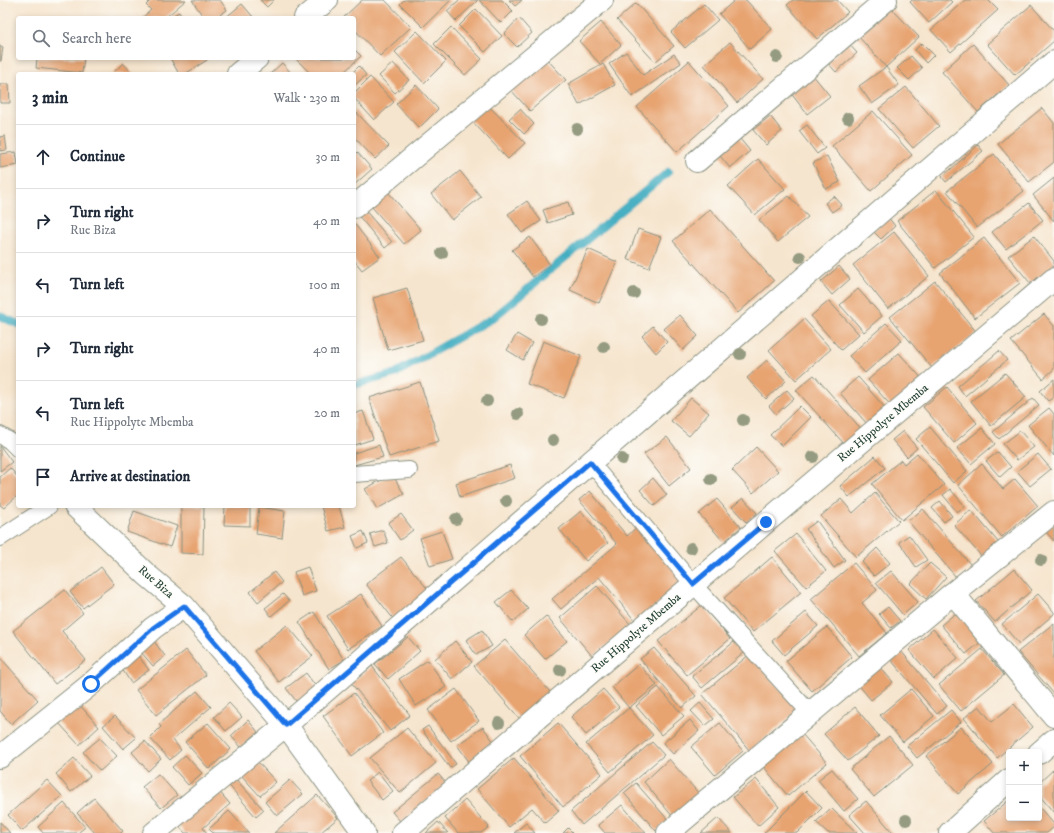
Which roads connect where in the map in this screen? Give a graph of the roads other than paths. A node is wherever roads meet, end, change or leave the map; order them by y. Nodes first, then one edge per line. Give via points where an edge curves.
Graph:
1 (327, 0) edge
2 (602, 0) edge
3 (886, 0) edge
4 (307, 16) edge
5 (255, 60) edge
6 (1054, 62) edge
7 (240, 72) edge
8 (697, 161) dead end
9 (356, 205) edge
10 (1054, 279) edge
11 (0, 435) edge
12 (16, 447) edge
13 (590, 462) junction
14 (409, 470) dead end
15 (356, 474) edge
16 (46, 508) edge
17 (77, 508) edge
18 (1054, 512) edge
19 (0, 538) edge
20 (693, 584) junction
21 (952, 593) junction
22 (184, 606) junction
23 (810, 713) junction
24 (1054, 716) edge
25 (286, 725) junction
26 (1054, 740) edge
27 (1042, 750) edge
28 (0, 757) edge
29 (1006, 783) edge
30 (154, 833) edge
31 (364, 833) edge
32 (403, 833) edge
33 (668, 833) edge
34 (950, 833) edge

1 - 4 street
2 - 9 street
3 - 8 street
5 - 7 street
6 - 13 street
10 - 20 street, Rue Hippolyte Mbemba
11 - 12 lane
13 - 20 lane
13 - 25 street
14 - 15 lane
16 - 19 lane
17 - 22 street, Rue Biza via 147,575
18 - 21 street
20 - 23 lane
20 - 32 street, Rue Hippolyte Mbemba
21 - 23 street
21 - 24 street
22 - 25 street, Rue Biza
22 - 28 street via 153,628 91,684
23 - 33 street
25 - 30 street
25 - 31 street, Rue Biza
26 - 27 street
29 - 34 street

